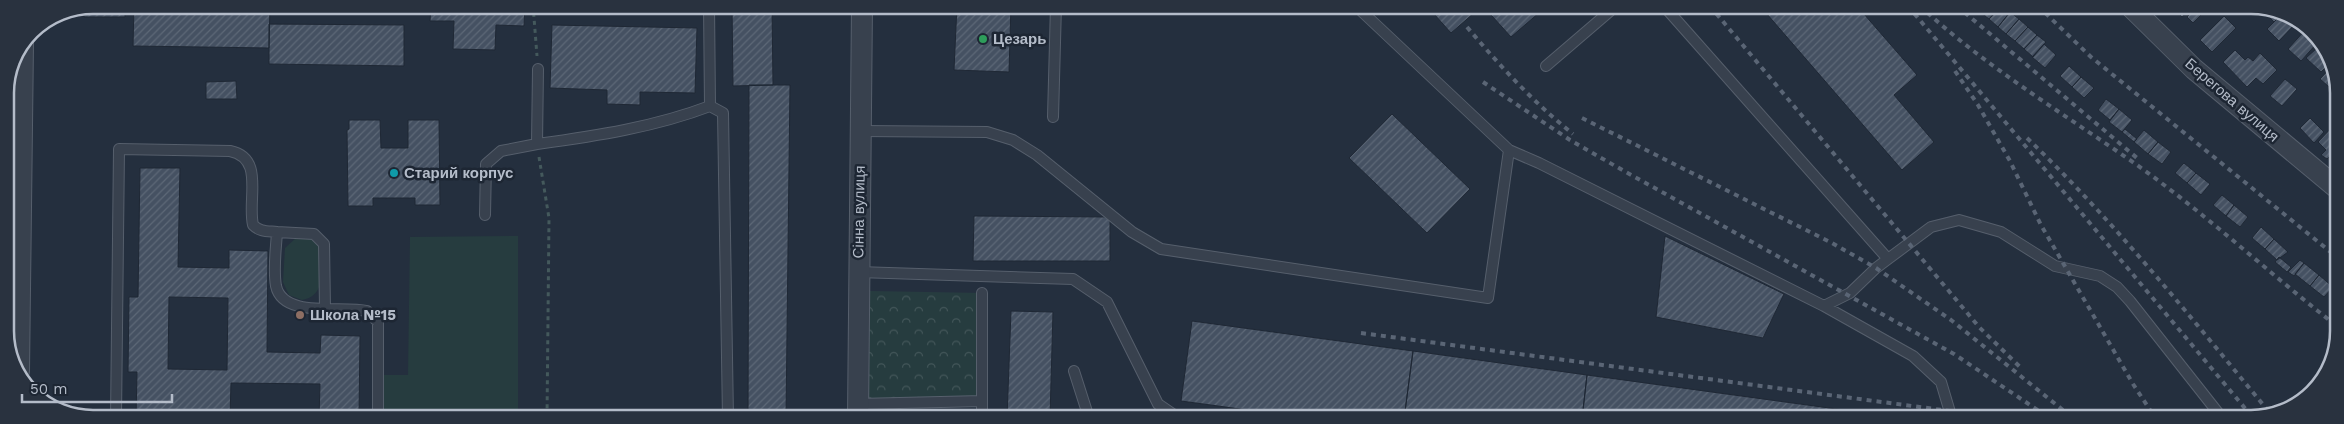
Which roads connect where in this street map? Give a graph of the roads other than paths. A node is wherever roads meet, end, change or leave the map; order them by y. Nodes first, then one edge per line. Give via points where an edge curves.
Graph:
1 (708, 14) edge
2 (862, 14) edge
3 (1056, 14) edge
4 (1364, 14) edge
5 (1607, 14) edge
6 (1671, 14) edge
7 (2138, 14) edge
8 (22, 58) edge
9 (1546, 66) dead end
10 (538, 69) road end
11 (710, 106) junction
12 (1053, 117) dead end
13 (860, 131) junction
14 (537, 144) junction
15 (1509, 150) junction
16 (2330, 182) edge
17 (485, 215) dead end
18 (276, 232) junction
19 (14, 233) edge
20 (1888, 259) junction
21 (858, 272) junction
22 (14, 277) edge
23 (982, 292) dead end
24 (1824, 306) junction
25 (325, 308) junction
26 (17, 353) edge
27 (1074, 371) dead end
28 (982, 401) junction
29 (116, 410) edge
30 (378, 410) edge
31 (728, 410) edge
32 (858, 410) edge
33 (870, 410) edge
34 (982, 410) edge
35 (1086, 410) edge
36 (1167, 410) edge
37 (1949, 410) edge
38 (2216, 410) edge

1 - 11 lane
2 - 13 street, Сінна вулиця
3 - 12 lane
4 - 15 lane
5 - 9 lane
6 - 20 lane
7 - 16 street, Берегова вулиця via 2194,69
8 - 19 street
10 - 14 lane
11 - 14 lane via 681,117 599,135
11 - 31 lane via 723,113
13 - 15 lane via 987,132 1013,140 1037,155 1132,232 1161,249 1488,298
13 - 21 street, Сінна вулиця
14 - 17 lane via 501,151 486,164
15 - 24 lane
18 - 25 lane via 276,280 280,296 294,306
18 - 25 lane via 314,234 324,244
18 - 29 lane via 258,230 253,225 251,165 239,152 119,149
20 - 24 lane via 1850,293
20 - 38 lane via 1931,227 1959,220 2001,232 2055,266 2100,276 2130,301
21 - 32 street, Сінна вулиця
21 - 36 lane via 1073,279 1107,302 1158,404
22 - 26 street
23 - 28 lane
24 - 37 lane via 1918,360 1941,382
25 - 30 lane via 367,311 378,322
27 - 35 lane
28 - 33 lane
28 - 34 lane

